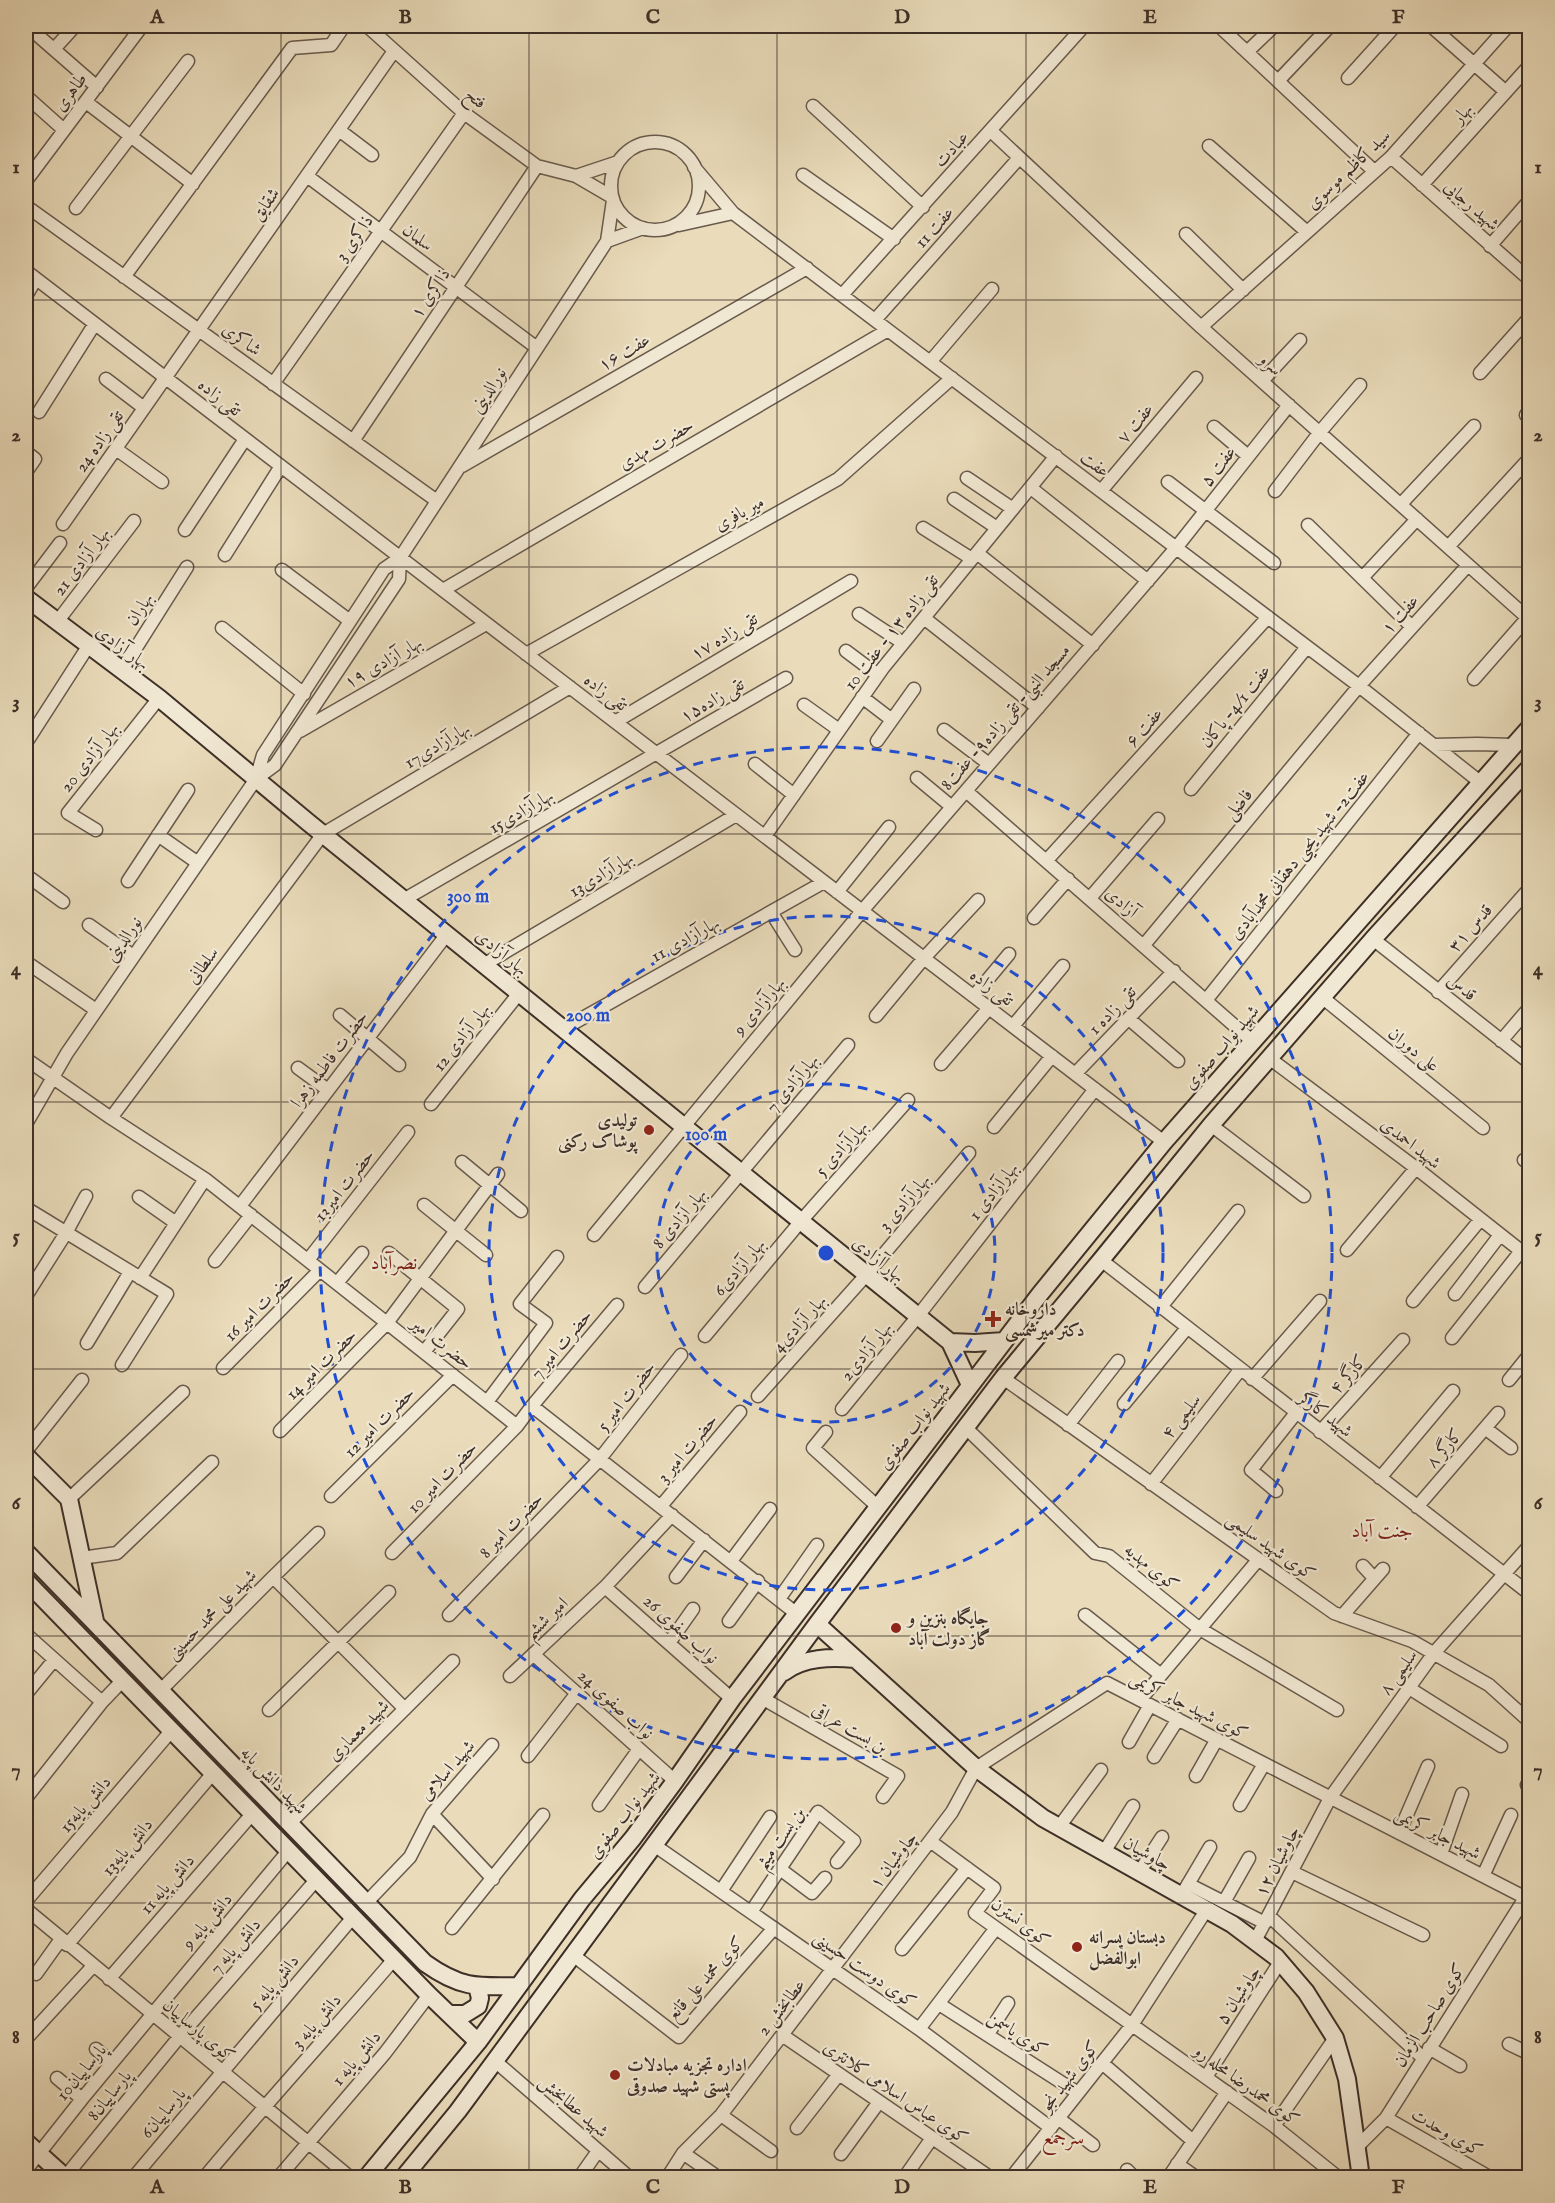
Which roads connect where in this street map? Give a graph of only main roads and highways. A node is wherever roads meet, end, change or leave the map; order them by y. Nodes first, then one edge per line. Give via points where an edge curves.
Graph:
1 (26, 598) edge
2 (1530, 727) edge
3 (1530, 767) edge
4 (950, 1341) junction
5 (1004, 1341) junction
6 (970, 1385) junction
7 (26, 1456) edge
8 (26, 1552) edge
9 (26, 1581) edge
10 (95, 1622) junction
11 (817, 1624) junction
12 (80, 1636) junction
13 (855, 1659) junction
14 (777, 1678) junction
15 (591, 1887) junction
16 (612, 1902) junction
17 (359, 1910) junction
18 (477, 1986) junction
19 (518, 1986) junction
20 (450, 2014) junction
21 (478, 2042) junction
22 (26, 2142) edge
23 (1360, 2173) edge
24 (61, 2176) edge
25 (366, 2178) edge
26 (403, 2178) edge

1 - 4 main road, بهار آزادی via 159,698
2 - 5 main road, شهید نواب صفوی via 1164,1142
3 - 11 main road via 1211,1125 1003,1378
4 - 5 main road
4 - 6 main road, بهار آزادی
5 - 6 main road, شهید نواب صفوی
6 - 15 main road, شهید نواب صفوی via 732,1699 633,1838
7 - 10 main road via 69,1498
8 - 10 main road, شهید دانش پایه
9 - 12 main road, شهید دانش پایه
10 - 12 main road
10 - 17 main road, شهید دانش پایه via 289,1824
11 - 13 main road, چاوشیان
11 - 14 main road
12 - 17 main road, شهید دانش پایه via 317,1878
13 - 14 main road via 810,1660 792,1666
13 - 23 main road, چاوشیان via 976,1768 1043,1818 1140,1871 1185,1889 1280,1962 1306,1992 1335,2038 1347,2079
14 - 16 main road
15 - 16 main road
15 - 19 main road, شهید نواب صفوی
16 - 26 main road via 458,2111
17 - 18 main road, شهید دانش پایه via 451,1980
17 - 20 main road, شهید دانش پایه via 394,1958
18 - 19 main road, شهید دانش پایه
18 - 20 main road via 478,2006 465,2014
19 - 21 main road, شهید نواب صفوی
20 - 21 main road, شهید دانش پایه
21 - 25 main road, شهید نواب صفوی
22 - 24 main road

